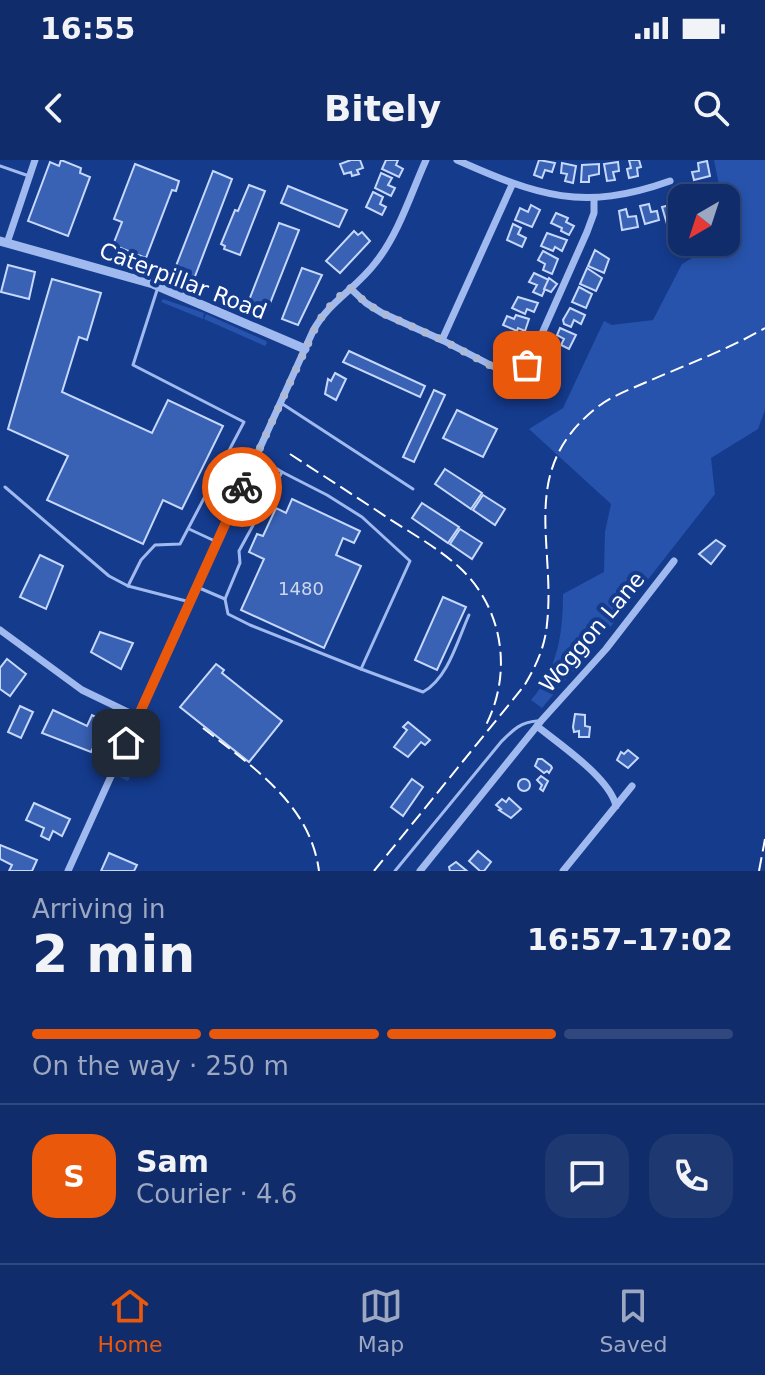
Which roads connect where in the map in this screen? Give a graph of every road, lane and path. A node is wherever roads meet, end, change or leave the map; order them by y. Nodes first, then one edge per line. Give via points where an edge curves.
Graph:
1 (35, 160) edge
2 (426, 160) edge
3 (457, 160) edge
4 (0, 166) edge
5 (29, 176) junction
6 (670, 181) dead end
7 (512, 185) junction
8 (594, 198) junction
9 (3, 242) edge
10 (158, 286) junction
11 (350, 288) junction
12 (442, 340) junction
13 (305, 349) junction
14 (281, 403) junction
15 (257, 456) junction
16 (282, 472) junction
17 (5, 487) dead end
18 (413, 489) dead end
19 (189, 529) junction
20 (217, 542) junction
21 (674, 561) dead end
22 (128, 586) junction
23 (197, 587) junction
24 (225, 599) junction
25 (190, 602) junction
26 (469, 615) dead end
27 (0, 630) edge
28 (361, 669) junction
29 (138, 717) junction
30 (539, 724) junction
31 (632, 786) dead end
32 (616, 806) junction
33 (68, 871) edge
34 (395, 871) edge
35 (420, 871) edge
36 (563, 871) edge

1 - 5 street
2 - 11 street via 386,247
3 - 7 street
4 - 5 lane
5 - 9 street
6 - 8 street
7 - 8 street via 554,196
7 - 12 street
8 - 12 street via 587,232 523,369 506,373
9 - 10 street, Caterpillar Road
10 - 13 street, Caterpillar Road
10 - 19 lane via 133,365 244,422
11 - 12 street via 371,307
11 - 13 street via 328,308
13 - 14 street
14 - 15 street
14 - 18 lane
15 - 16 lane
15 - 20 street
16 - 24 lane via 239,551 240,563
16 - 28 lane via 362,517 410,561
17 - 22 lane via 109,576
19 - 20 lane
19 - 22 lane via 180,544 155,545
20 - 23 street
21 - 30 street, Woggon Lane
22 - 25 lane
23 - 24 lane
23 - 25 street
24 - 28 lane via 228,614
25 - 29 street
26 - 28 lane via 440,677 423,692
27 - 29 street via 82,690
29 - 33 street
30 - 32 street, Woggon Lane via 602,781
30 - 34 lane via 517,726 501,742
30 - 35 street, Woggon Lane
31 - 32 street
32 - 36 street

